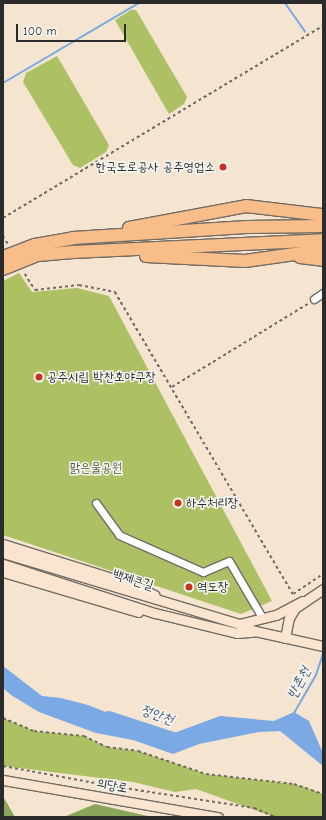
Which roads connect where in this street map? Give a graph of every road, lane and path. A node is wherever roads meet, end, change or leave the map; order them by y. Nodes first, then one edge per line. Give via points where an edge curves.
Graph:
1 (323, 26) edge
2 (323, 206) edge
3 (292, 211) junction
4 (323, 215) edge
5 (3, 218) edge
6 (323, 226) edge
7 (3, 236) edge
8 (73, 238) junction
9 (323, 240) edge
10 (8, 244) dead end
11 (323, 250) edge
12 (73, 252) junction
13 (287, 255) junction
14 (3, 257) edge
15 (323, 260) edge
16 (3, 269) edge
17 (25, 274) dead end
18 (323, 293) edge
19 (314, 300) joint
20 (172, 387) junction
21 (96, 503) dead end
22 (3, 544) edge
23 (3, 553) edge
24 (3, 564) edge
25 (3, 572) edge
26 (323, 574) edge
27 (323, 589) edge
28 (302, 601) junction
29 (183, 608) junction
30 (263, 619) junction
31 (182, 620) junction
32 (239, 624) junction
33 (255, 631) junction
34 (286, 638) junction
35 (323, 646) edge
36 (3, 718) edge
37 (3, 766) edge
38 (3, 780) edge
39 (323, 794) edge
40 (218, 817) edge
41 (275, 817) edge

1 - 5 path
2 - 3 highway
3 - 4 highway
3 - 8 highway via 246,206
6 - 8 highway via 247,227
7 - 10 path
8 - 14 highway via 35,245
9 - 12 highway
11 - 13 highway
12 - 13 highway via 245,262
12 - 16 highway via 38,255
13 - 15 highway
17 - 20 path via 35,290 79,285 115,292
18 - 19 street
19 - 20 path
20 - 26 path via 293,594
21 - 30 street via 119,535 203,572 229,561
22 - 29 main road via 131,584
23 - 29 main road, 백제큰길
24 - 31 main road, 백제큰길
25 - 31 main road via 111,606 154,617
27 - 28 main road
28 - 30 main road
28 - 34 main road via 289,618
29 - 32 main road, 백제큰길
30 - 32 main road
31 - 33 main road, 백제큰길 via 237,633
32 - 33 main road, 백제큰길
33 - 34 main road, 백제큰길
34 - 35 main road, 백제큰길
36 - 39 path via 34,731 84,736 107,747 138,751 206,774 294,784
37 - 41 path via 254,808
38 - 40 main road, 의당로

